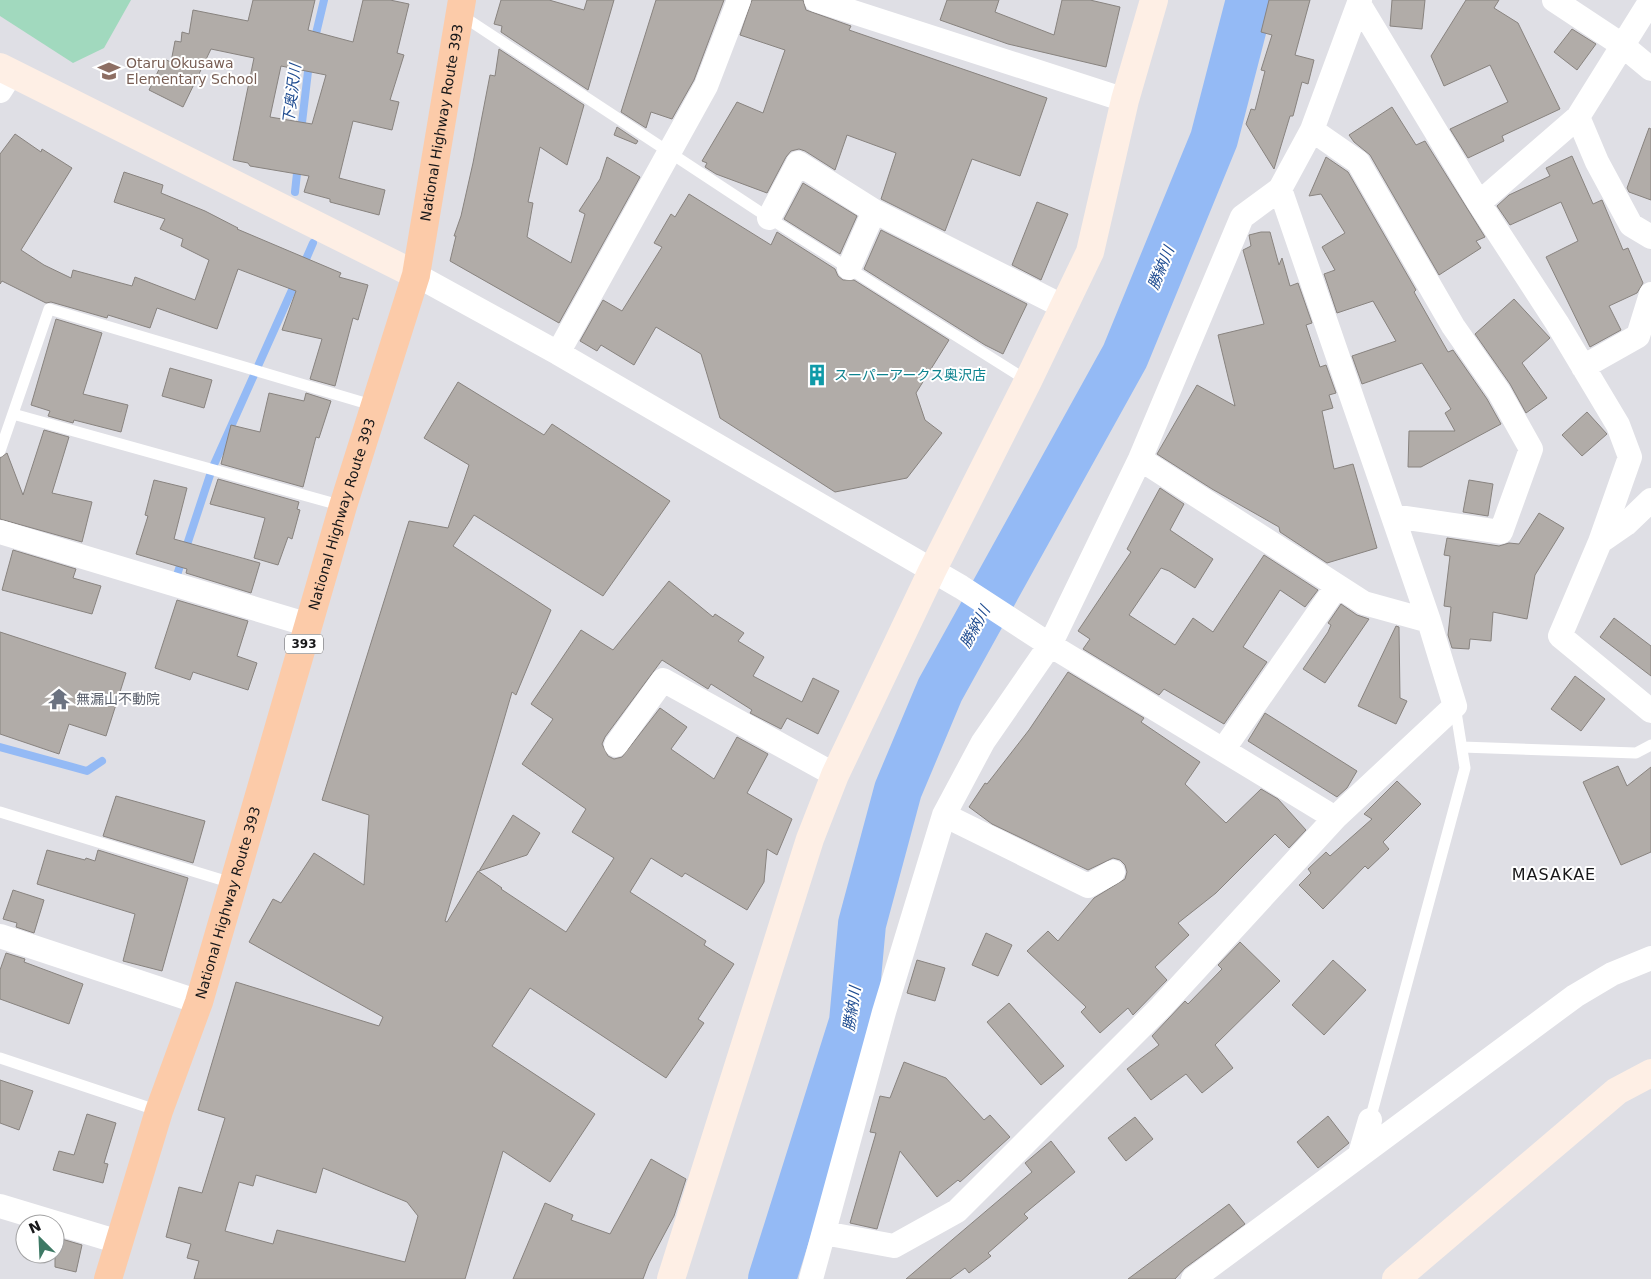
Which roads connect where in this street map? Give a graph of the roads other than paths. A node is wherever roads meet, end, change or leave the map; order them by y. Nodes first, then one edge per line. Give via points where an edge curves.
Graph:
1 (739, 0) edge
2 (816, 0) edge
3 (1154, 0) edge
4 (1554, 0) edge
5 (1651, 0) edge
6 (1359, 2) edge
7 (460, 7) edge
8 (1622, 45) junction
9 (1651, 69) edge
10 (4, 77) edge
11 (1125, 100) junction
12 (1578, 117) junction
13 (1312, 130) junction
14 (670, 150) junction
15 (1280, 189) junction
16 (1479, 203) junction
17 (874, 211) junction
18 (769, 218) junction
19 (1651, 237) edge
20 (849, 268) junction
21 (416, 275) junction
22 (1651, 294) edge
23 (1064, 307) junction
24 (558, 354) junction
25 (1583, 367) junction
26 (1028, 381) junction
27 (374, 406) junction
28 (12, 414) junction
29 (0, 451) edge
30 (1140, 459) junction
31 (1650, 504) edge
32 (343, 506) junction
33 (1393, 516) junction
34 (0, 532) edge
35 (1600, 542) junction
36 (932, 571) junction
37 (1337, 586) junction
38 (1429, 621) junction
39 (309, 625) junction
40 (1046, 641) junction
41 (1455, 706) junction
42 (1651, 711) edge
43 (616, 745) dead end
44 (1651, 745) edge
45 (1462, 747) junction
46 (1223, 750) junction
47 (835, 775) junction
48 (0, 812) edge
49 (944, 815) junction
50 (1335, 818) junction
51 (1113, 872) dead end
52 (232, 883) junction
53 (0, 936) edge
54 (1651, 958) edge
55 (199, 1002) junction
56 (0, 1058) edge
57 (1651, 1073) edge
58 (159, 1111) junction
59 (1370, 1120) joint
60 (1360, 1154) junction
61 (0, 1206) edge
62 (824, 1233) junction
63 (119, 1242) junction
64 (108, 1279) edge
65 (671, 1279) edge
66 (811, 1279) edge
67 (1194, 1279) edge
68 (1396, 1279) edge

1 - 14 street via 706,86
2 - 11 street
3 - 11 street
4 - 8 street
5 - 8 street
6 - 13 street
6 - 16 street
7 - 14 lane
7 - 21 highway, National Highway Route 393 / 393
8 - 9 street
8 - 12 street
10 - 21 street
11 - 23 street via 1090,252
12 - 16 street
12 - 19 street via 1630,225
13 - 15 street
13 - 33 street via 1358,162 1453,326 1499,392 1531,449 1500,532
14 - 18 lane
14 - 24 street
15 - 30 street via 1242,218
15 - 33 street
16 - 25 street
17 - 18 street via 798,163
17 - 20 street
17 - 23 street
18 - 20 lane
20 - 26 lane
21 - 24 street
21 - 27 highway, National Highway Route 393 / 393
22 - 25 street via 1638,336
23 - 26 street
24 - 36 street
25 - 35 street via 1618,426 1630,457
26 - 36 street
27 - 28 lane via 48,309
27 - 32 highway, National Highway Route 393 / 393
28 - 29 lane
28 - 32 lane
30 - 37 street
30 - 40 street
31 - 35 street
32 - 39 highway, National Highway Route 393 / 393
33 - 38 street
34 - 39 street
35 - 42 street via 1560,636
36 - 40 street
36 - 47 street
37 - 38 street via 1364,604
37 - 46 street
38 - 41 street
39 - 52 highway, National Highway Route 393 / 393
40 - 46 street
40 - 49 street via 983,742
41 - 45 lane
41 - 50 street
43 - 47 street via 663,680
44 - 45 lane via 1636,753
45 - 59 lane via 1465,768
46 - 50 street
47 - 65 street via 810,839
48 - 52 lane
49 - 51 street via 1088,886
49 - 62 street via 884,1012
50 - 62 street via 1161,1007 957,1211 894,1246
52 - 55 highway, National Highway Route 393 / 393
53 - 55 street
54 - 60 street via 1612,974 1575,996
55 - 58 highway, National Highway Route 393 / 393
56 - 58 lane
57 - 68 street via 1616,1091
58 - 63 highway, National Highway Route 393 / 393
59 - 60 street
60 - 67 street
61 - 63 street
62 - 66 street
63 - 64 highway, National Highway Route 393 / 393

